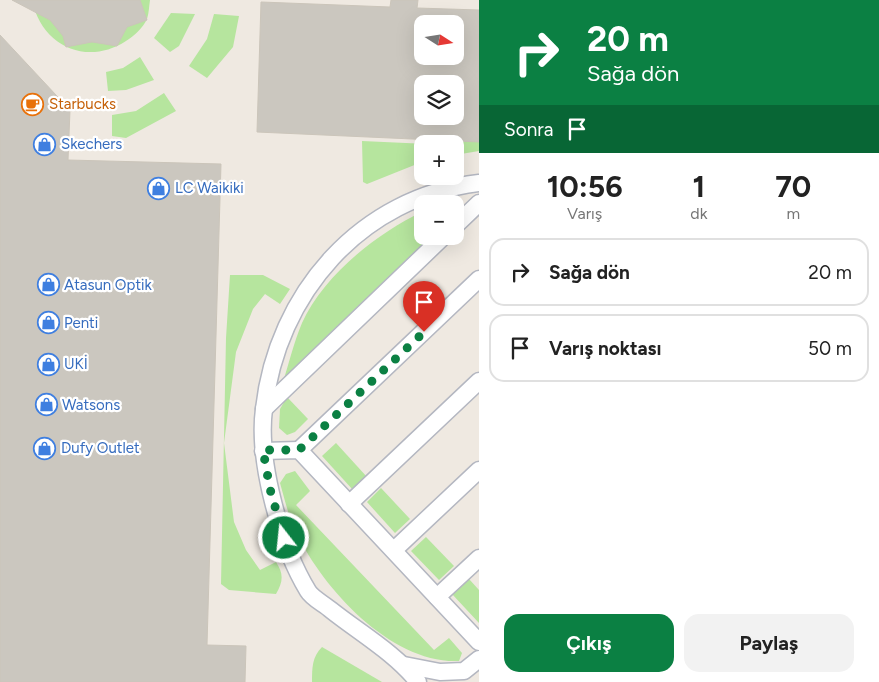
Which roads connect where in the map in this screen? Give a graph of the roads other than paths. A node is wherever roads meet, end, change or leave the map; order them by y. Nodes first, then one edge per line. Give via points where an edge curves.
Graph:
1 (479, 183) edge
2 (479, 203) edge
3 (464, 217) edge
4 (435, 245) edge
5 (479, 279) edge
6 (479, 381) edge
7 (264, 409) junction
8 (263, 450) junction
9 (299, 450) junction
10 (479, 470) edge
11 (349, 504) junction
12 (394, 550) junction
13 (479, 558) edge
14 (437, 597) junction
15 (479, 642) edge
16 (479, 659) edge
17 (404, 665) junction
18 (418, 682) edge

1 - 7 lane via 422,197 383,216 350,239 319,271 296,307 277,350
2 - 3 lane
4 - 7 lane
5 - 9 lane
6 - 11 lane
7 - 8 lane
8 - 9 lane
8 - 17 lane via 284,538 308,592
9 - 11 lane
10 - 12 lane
11 - 12 lane
12 - 14 lane
13 - 14 lane
14 - 15 lane
16 - 17 lane via 464,671 440,672
17 - 18 lane

